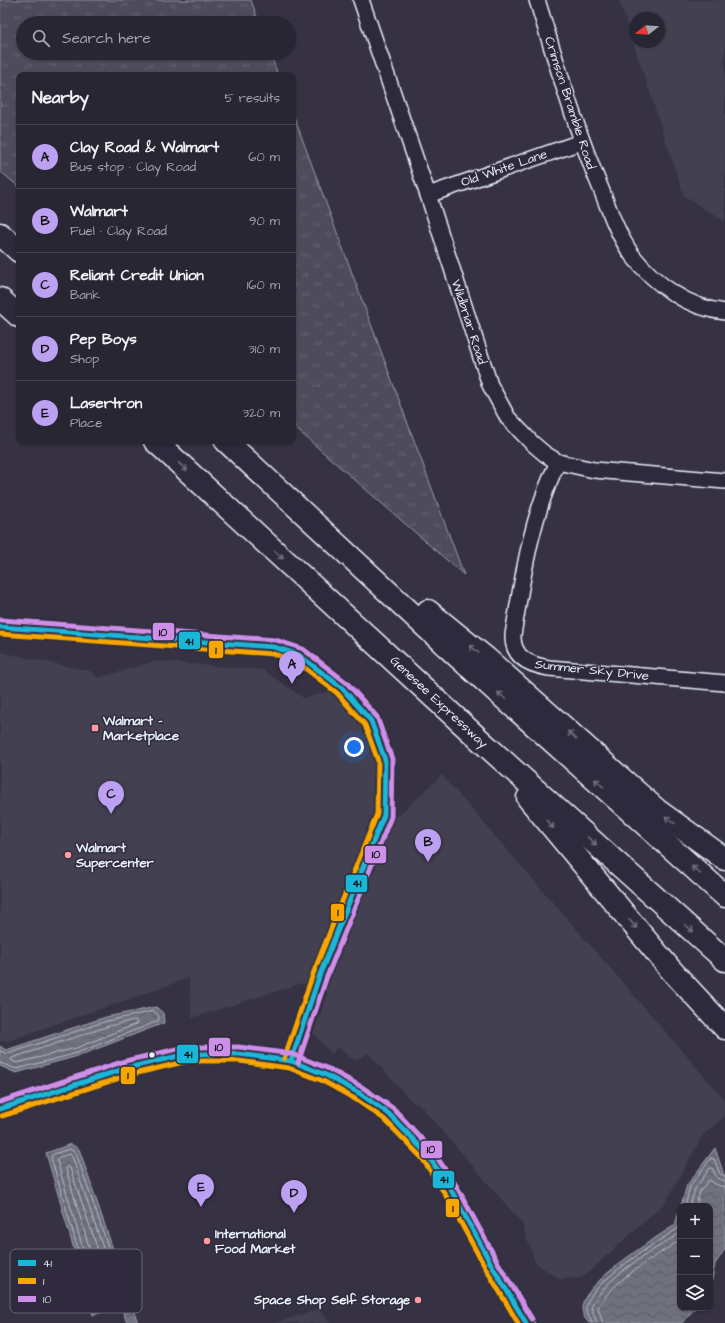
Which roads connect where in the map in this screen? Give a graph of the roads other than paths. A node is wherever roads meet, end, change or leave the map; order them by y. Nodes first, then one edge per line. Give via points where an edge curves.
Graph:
1 (361, 0) edge
2 (537, 0) edge
3 (581, 142) junction
4 (428, 195) junction
5 (0, 234) edge
6 (16, 248) edge
7 (0, 299) edge
8 (725, 312) edge
9 (16, 313) edge
10 (158, 444) edge
11 (229, 444) edge
12 (249, 462) junction
13 (558, 462) junction
14 (725, 481) edge
15 (0, 627) edge
16 (725, 683) edge
17 (480, 740) junction
18 (725, 859) edge
19 (725, 896) edge
20 (725, 960) edge
21 (725, 1028) edge
22 (291, 1061) junction
23 (0, 1108) edge
24 (526, 1323) edge

1 - 4 street, Wildbriar Road
2 - 3 street, Crimson Bramble Road
3 - 4 street, Old White Lane
3 - 8 street, Crimson Bramble Road via 622,238 643,268 671,292 688,302
4 - 13 street, Wildbriar Road via 490,385 508,418 519,431
5 - 6 highway
7 - 9 highway
10 -> 17 highway, Genesee Expressway
11 - 12 highway
18 -> 12 highway via 658,811 487,659
19 -> 12 highway via 456,655
13 - 14 street, Wildbriar Road via 594,470
13 - 16 street, Summer Sky Drive via 545,489 529,544 513,641 520,657 531,664 549,668
15 - 22 street via 274,647 299,655 313,664 342,688 371,721 385,760 384,815 318,977
17 -> 20 highway, Genesee Expressway
17 -> 21 highway via 671,970
22 - 23 street via 239,1054 187,1054 127,1068
22 - 24 street via 326,1075 359,1093 388,1114 427,1154 451,1190

